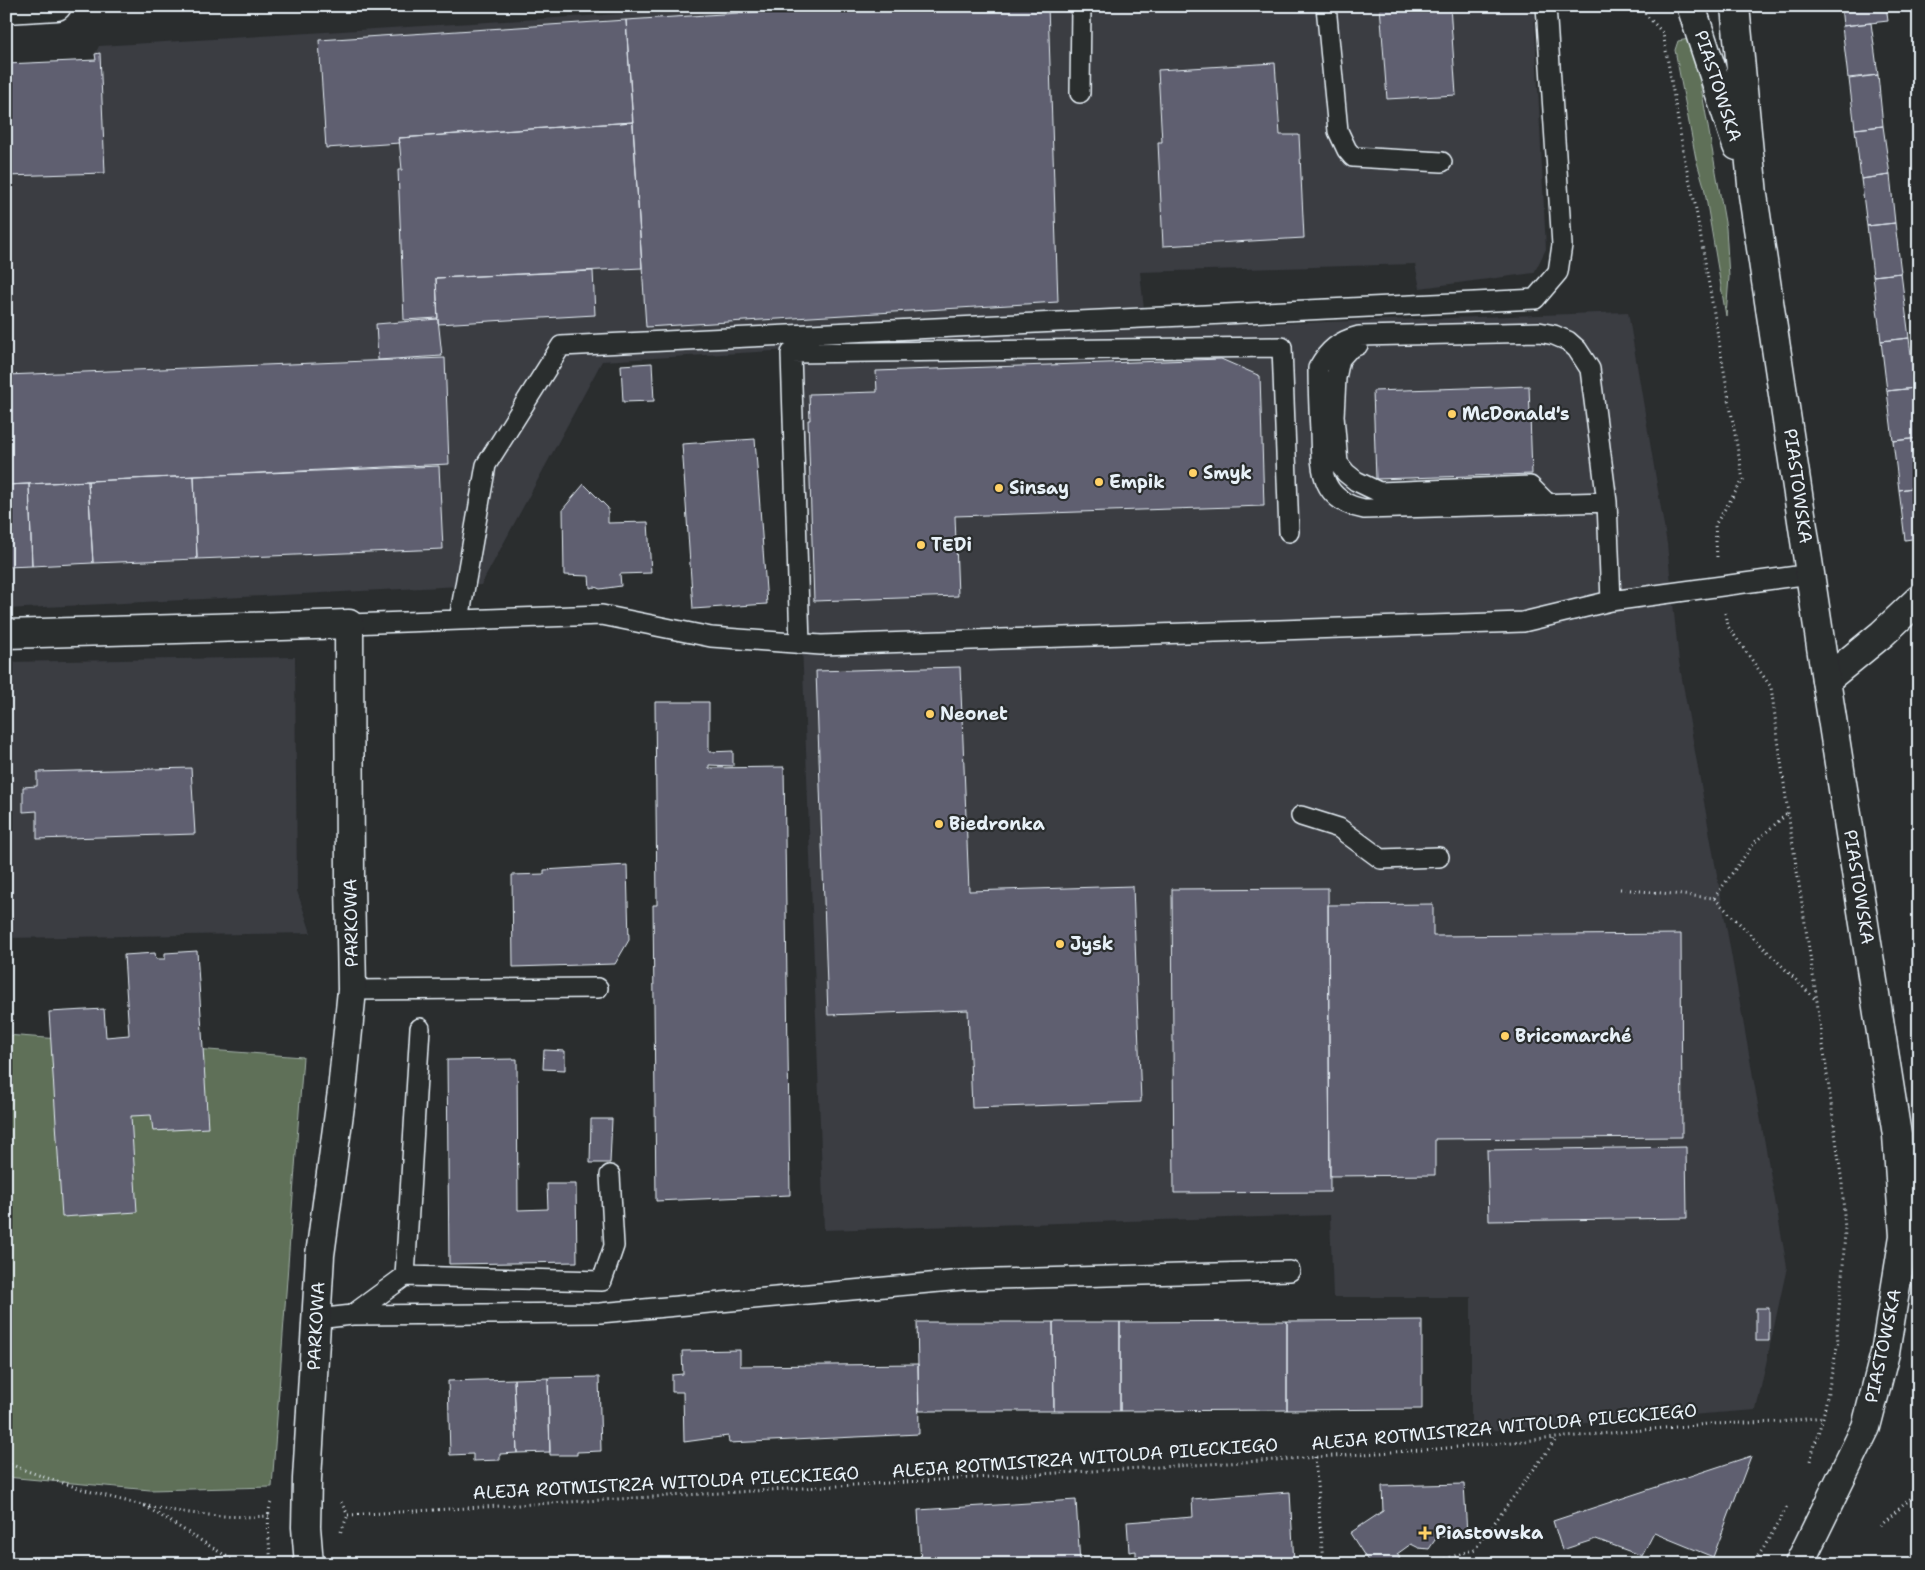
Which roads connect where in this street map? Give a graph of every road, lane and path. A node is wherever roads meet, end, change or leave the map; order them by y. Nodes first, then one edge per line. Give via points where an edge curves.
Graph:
1 (58, 6) edge
2 (1081, 6) edge
3 (1326, 6) edge
4 (1546, 6) edge
5 (1638, 6) edge
6 (1692, 6) edge
7 (1735, 6) edge
8 (6, 8) edge
9 (1080, 93) dead end
10 (1442, 162) dead end
11 (1753, 195) junction
12 (1607, 502) junction
13 (1289, 532) dead end
14 (1716, 550) dead end
15 (1811, 574) junction
16 (1919, 599) edge
17 (1612, 602) junction
18 (459, 620) junction
19 (350, 624) junction
20 (1727, 625) dead end
21 (6, 634) edge
22 (800, 644) junction
23 (1826, 680) junction
24 (1788, 813) junction
25 (1301, 816) dead end
26 (1439, 857) dead end
27 (1620, 889) dead end
28 (1714, 898) junction
29 (598, 988) dead end
30 (352, 990) junction
31 (1817, 1001) junction
32 (420, 1028) dead end
33 (610, 1175) dead end
34 (1290, 1271) dead end
35 (405, 1276) junction
36 (352, 1314) junction
37 (317, 1319) junction
38 (1823, 1418) junction
39 (1557, 1437) junction
40 (1315, 1457) junction
41 (6, 1462) edge
42 (1808, 1466) dead end
43 (1919, 1491) edge
44 (142, 1504) junction
45 (1787, 1506) dead end
46 (348, 1515) dead end
47 (1880, 1526) dead end
48 (239, 1564) edge
49 (271, 1564) edge
50 (310, 1564) edge
51 (1323, 1564) edge
52 (1431, 1564) edge
53 (1752, 1564) edge
54 (1800, 1564) edge

1 - 8 street
2 - 9 lane
3 - 10 lane via 1338,131 1347,150 1353,157
4 - 18 lane via 1562,245 1558,272 1535,299 562,346 486,466
5 - 14 path via 1663,32 1743,480 1715,525
6 - 11 street, PIASTOWSKA
7 - 11 street, PIASTOWSKA
11 - 15 street, PIASTOWSKA
12 - 12 lane via 1590,369 1568,341 1539,332 1378,336 1349,349 1340,359 1334,416 1338,463 1356,481 1379,492 1530,486 1548,504
12 - 17 lane
13 - 22 lane via 1282,347 791,353
15 - 17 lane
15 - 23 street, PIASTOWSKA
16 - 23 street
17 - 22 lane via 1523,622
18 - 19 lane
18 - 22 lane via 602,615 711,637
19 - 21 street
19 - 30 street, PARKOWA
20 - 24 path via 1771,687
23 - 54 street, PIASTOWSKA via 1897,1135 1904,1236 1885,1354 1866,1427
24 - 28 path via 1755,842
24 - 31 path
25 - 26 lane via 1339,828 1381,859
27 - 28 path
28 - 31 path
29 - 30 lane
30 - 37 street, PARKOWA via 320,1255
31 - 38 path via 1838,1146 1845,1230 1838,1342
32 - 35 lane
33 - 35 lane via 614,1246 602,1281
34 - 36 lane via 962,1280 600,1313
35 - 36 lane
36 - 37 lane
37 - 50 street, PARKOWA via 307,1479 306,1527
38 - 39 path, ALEJA ROTMISTRZA WITOLDA PILECKIEGO
38 - 42 path
39 - 40 path, ALEJA ROTMISTRZA WITOLDA PILECKIEGO
39 - 52 path via 1475,1549
40 - 46 path, ALEJA ROTMISTRZA WITOLDA PILECKIEGO
40 - 51 path
41 - 44 path via 108,1498
43 - 47 path
44 - 48 path
44 - 49 path via 190,1514 239,1518 269,1516
45 - 53 path

